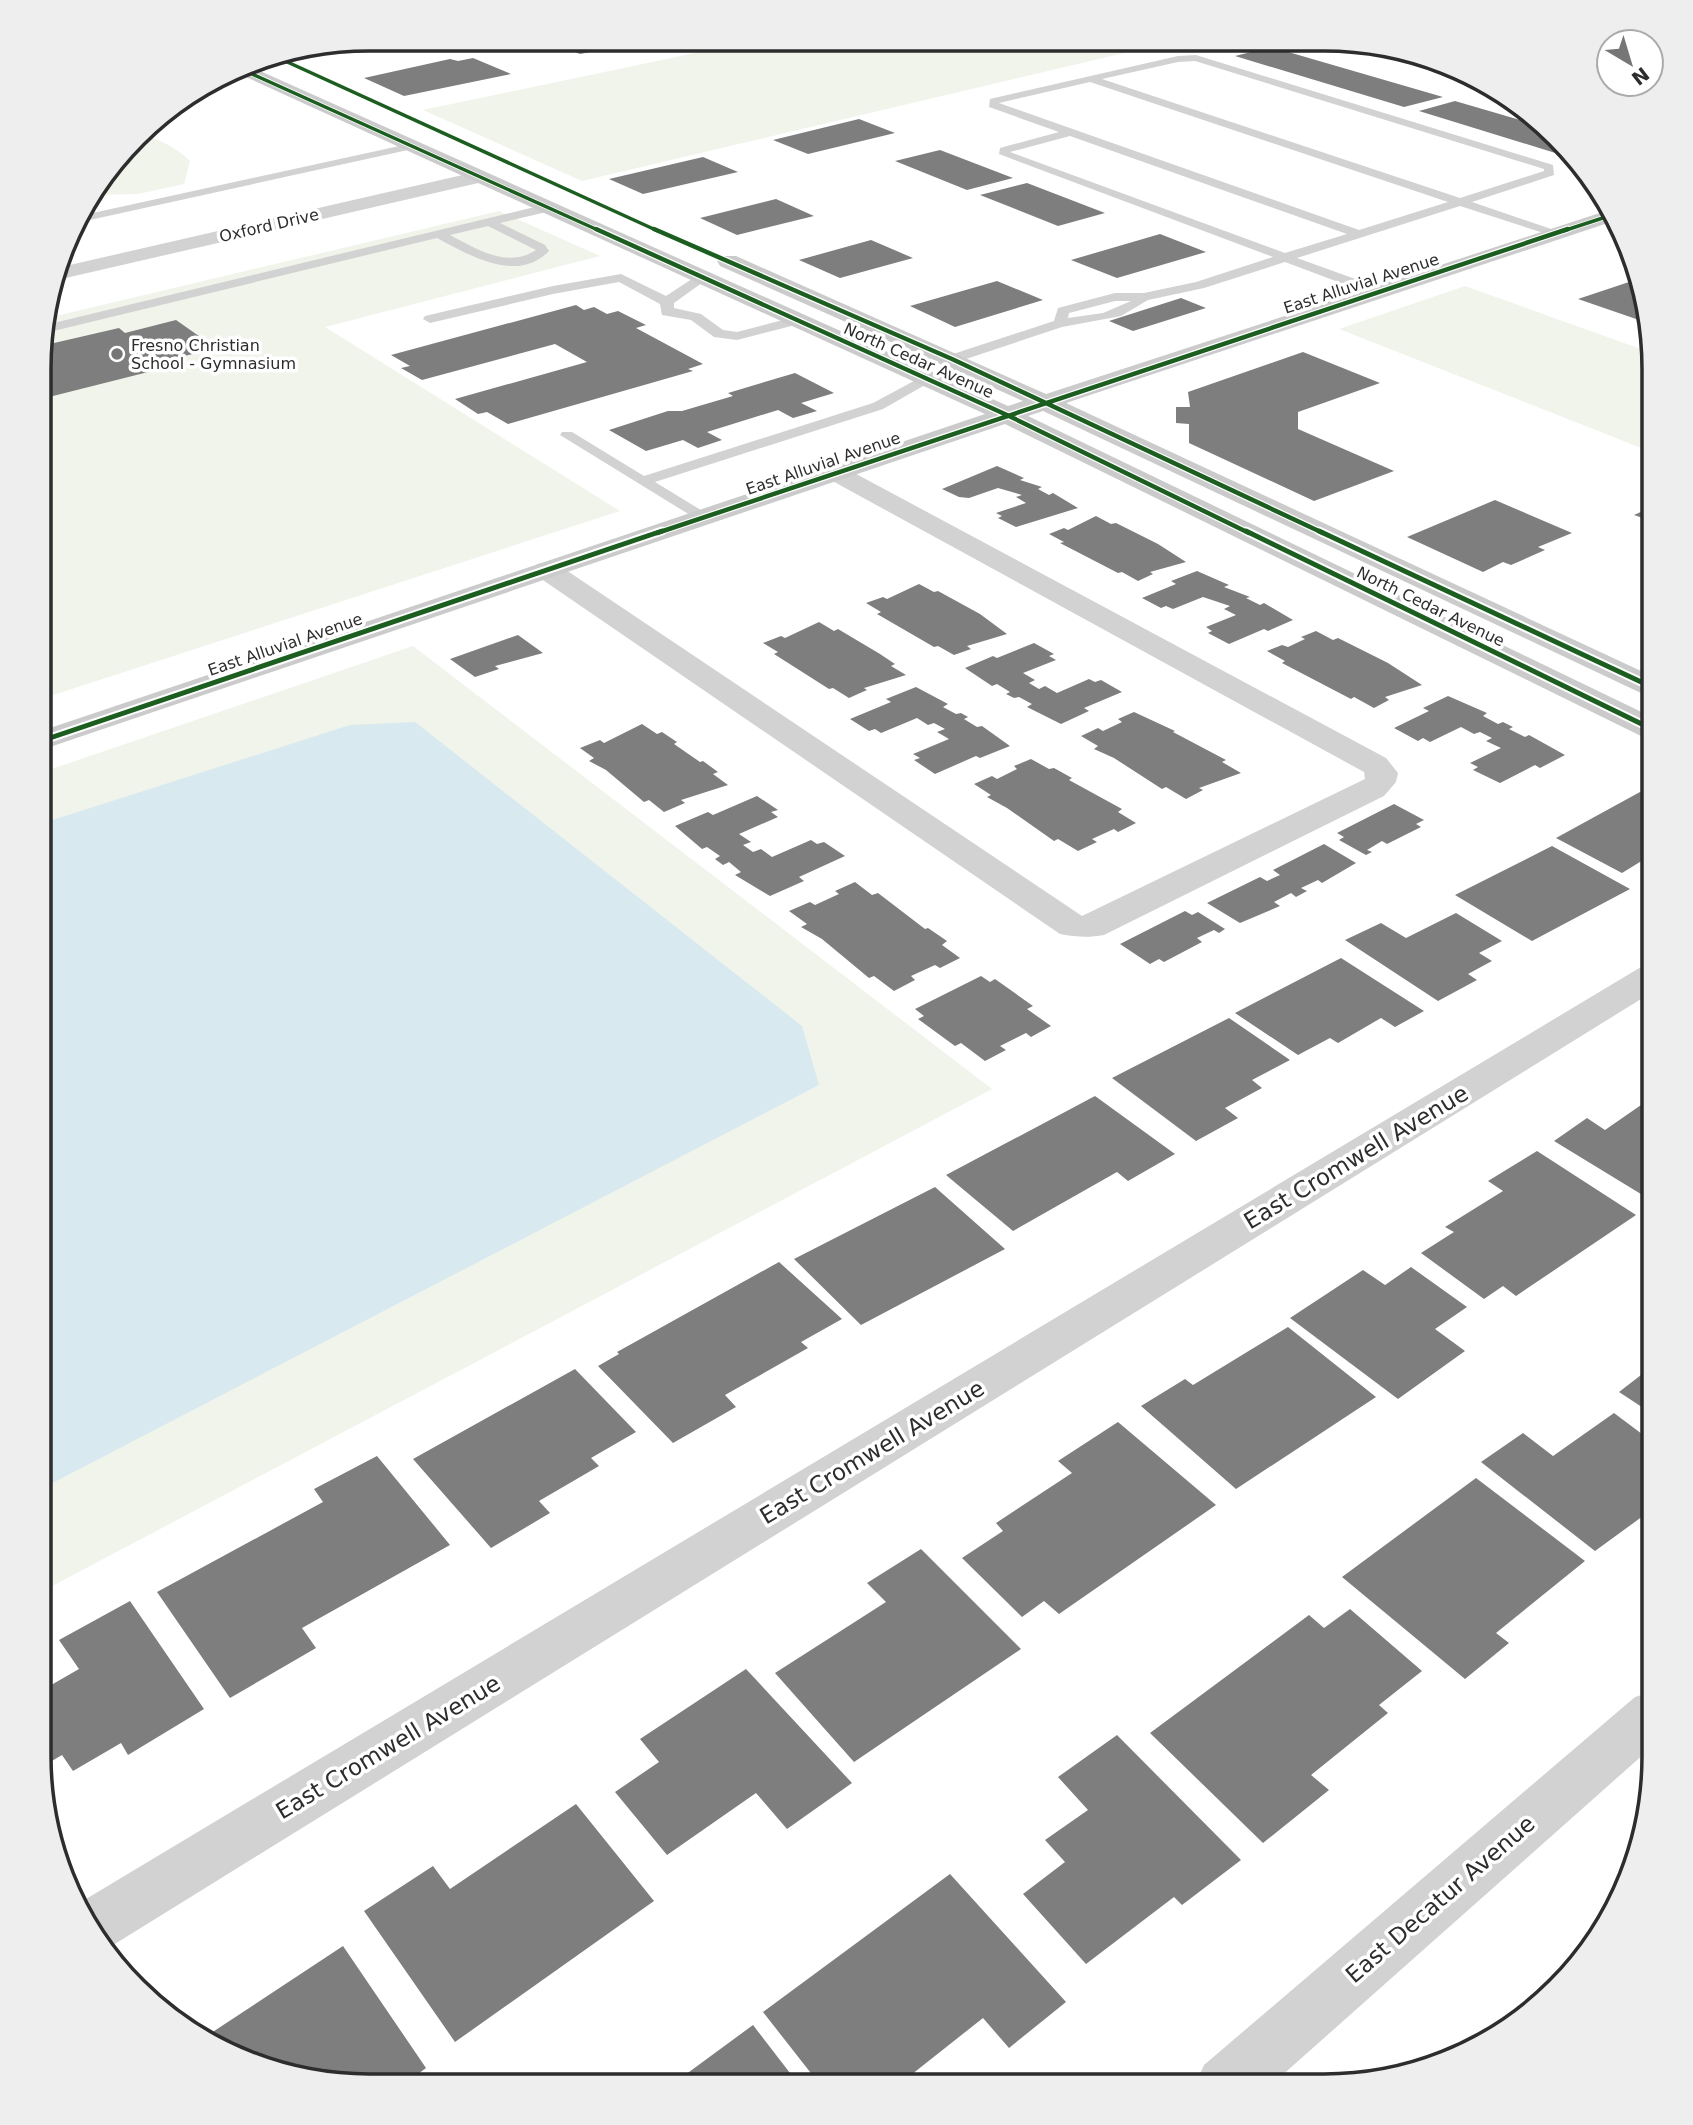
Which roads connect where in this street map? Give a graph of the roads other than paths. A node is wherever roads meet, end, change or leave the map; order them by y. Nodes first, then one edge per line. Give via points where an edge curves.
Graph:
1 (287, 62) edge
2 (251, 74) edge
3 (1091, 79) junction
4 (1072, 132) junction
5 (413, 146) junction
6 (480, 177) junction
7 (1461, 202) junction
8 (547, 208) junction
9 (89, 217) edge
10 (626, 217) junction
11 (1604, 218) edge
12 (491, 223) junction
13 (1558, 233) junction
14 (438, 234) junction
15 (1359, 234) junction
16 (1284, 258) junction
17 (66, 272) edge
18 (701, 277) junction
19 (1378, 292) junction
20 (667, 311) junction
21 (429, 319) dead end
22 (798, 320) junction
23 (53, 327) edge
24 (694, 333) dead end
25 (719, 334) junction
26 (952, 359) junction
27 (927, 378) junction
28 (1045, 402) junction
29 (1007, 415) junction
30 (567, 435) dead end
31 (836, 473) junction
32 (643, 481) junction
33 (703, 518) junction
34 (547, 570) junction
35 (1523, 666) junction
36 (1642, 682) edge
37 (1642, 708) edge
38 (1642, 724) edge
39 (51, 738) edge
40 (1642, 982) edge
41 (1642, 1723) edge
42 (98, 1923) edge
43 (1239, 2074) edge

1 - 10 main road, North Cedar Avenue
2 - 5 main road, North Cedar Avenue
3 - 4 lane via 994,102
3 - 7 lane
3 - 7 lane via 1196,58 1549,167 1550,173
4 - 15 lane
4 - 16 lane via 1004,150 1005,154
5 - 6 main road, North Cedar Avenue
5 - 9 lane
6 - 8 main road, North Cedar Avenue
6 - 10 main road via 511,180 591,215
6 - 17 street, Oxford Drive
7 - 13 lane
7 - 15 lane
8 - 12 lane
8 - 18 main road, North Cedar Avenue
10 - 26 main road, North Cedar Avenue
11 - 13 main road, East Alluvial Avenue
12 - 14 lane
12 - 14 lane via 543,251 520,261 492,261
13 - 19 main road, East Alluvial Avenue
14 - 23 lane
15 - 16 lane
16 - 19 lane
16 - 26 lane via 1199,285 1144,297 1093,301 1063,311 1060,323
18 - 20 lane
18 - 22 main road, North Cedar Avenue
19 - 28 main road, East Alluvial Avenue
20 - 21 lane via 621,278
20 - 25 lane via 684,312 712,325
22 - 25 lane via 737,336
22 - 27 main road, North Cedar Avenue
24 - 25 lane
26 - 28 main road, North Cedar Avenue
27 - 29 main road, North Cedar Avenue
27 - 32 lane via 878,405
28 - 29 main road, East Alluvial Avenue
28 - 36 main road, North Cedar Avenue
29 - 31 main road, East Alluvial Avenue
29 - 35 main road, North Cedar Avenue
30 - 32 lane
31 - 33 main road, East Alluvial Avenue
31 - 34 street via 1375,765 1382,773 1380,782 1091,927 1073,926
32 - 33 lane
33 - 34 main road, East Alluvial Avenue
34 - 39 main road, East Alluvial Avenue
35 - 37 main road
35 - 38 main road, North Cedar Avenue
40 - 42 street, East Cromwell Avenue
41 - 43 street, East Decatur Avenue

